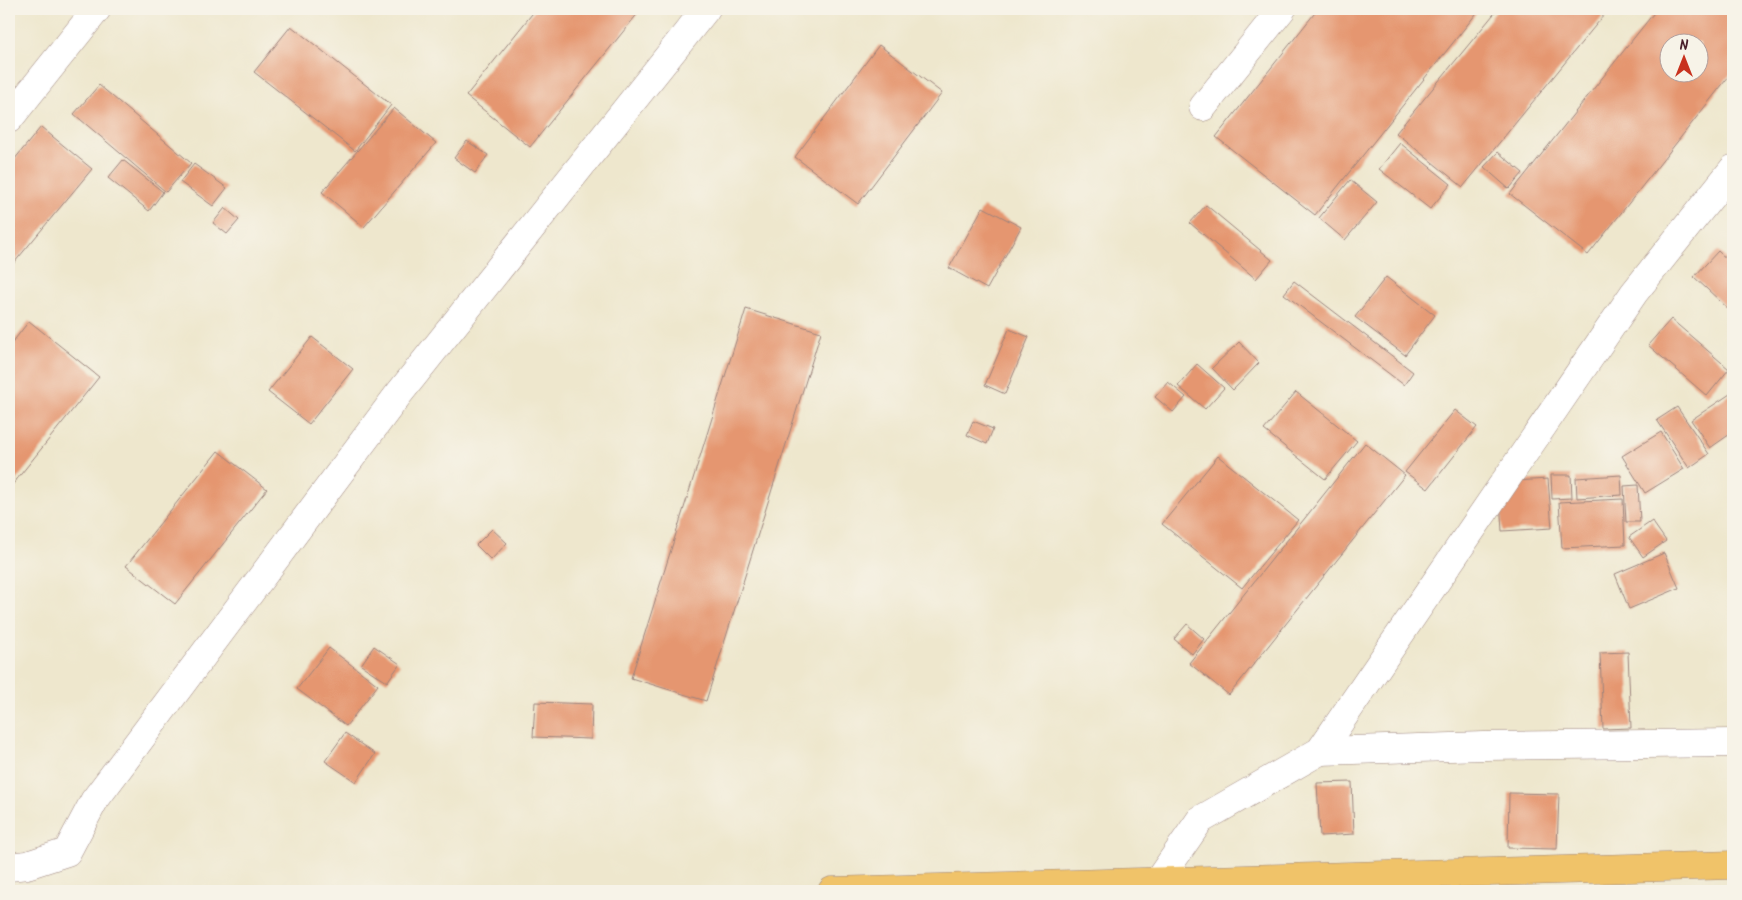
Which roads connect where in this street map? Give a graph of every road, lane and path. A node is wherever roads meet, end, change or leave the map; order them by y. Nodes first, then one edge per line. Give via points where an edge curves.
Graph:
1 (97, 9) edge
2 (706, 9) edge
3 (1282, 9) edge
4 (1203, 107) dead end
5 (9, 119) edge
6 (1733, 168) edge
7 (1733, 743) edge
8 (1320, 751) junction
9 (1733, 865) edge
10 (9, 866) edge
11 (1155, 887) edge
12 (832, 891) edge

1 - 5 street
2 - 10 street via 398,395 94,802 67,852 27,865
3 - 4 street
6 - 8 street via 1634,293
7 - 8 street
8 - 11 street via 1200,820
9 - 11 highway
11 - 12 highway

